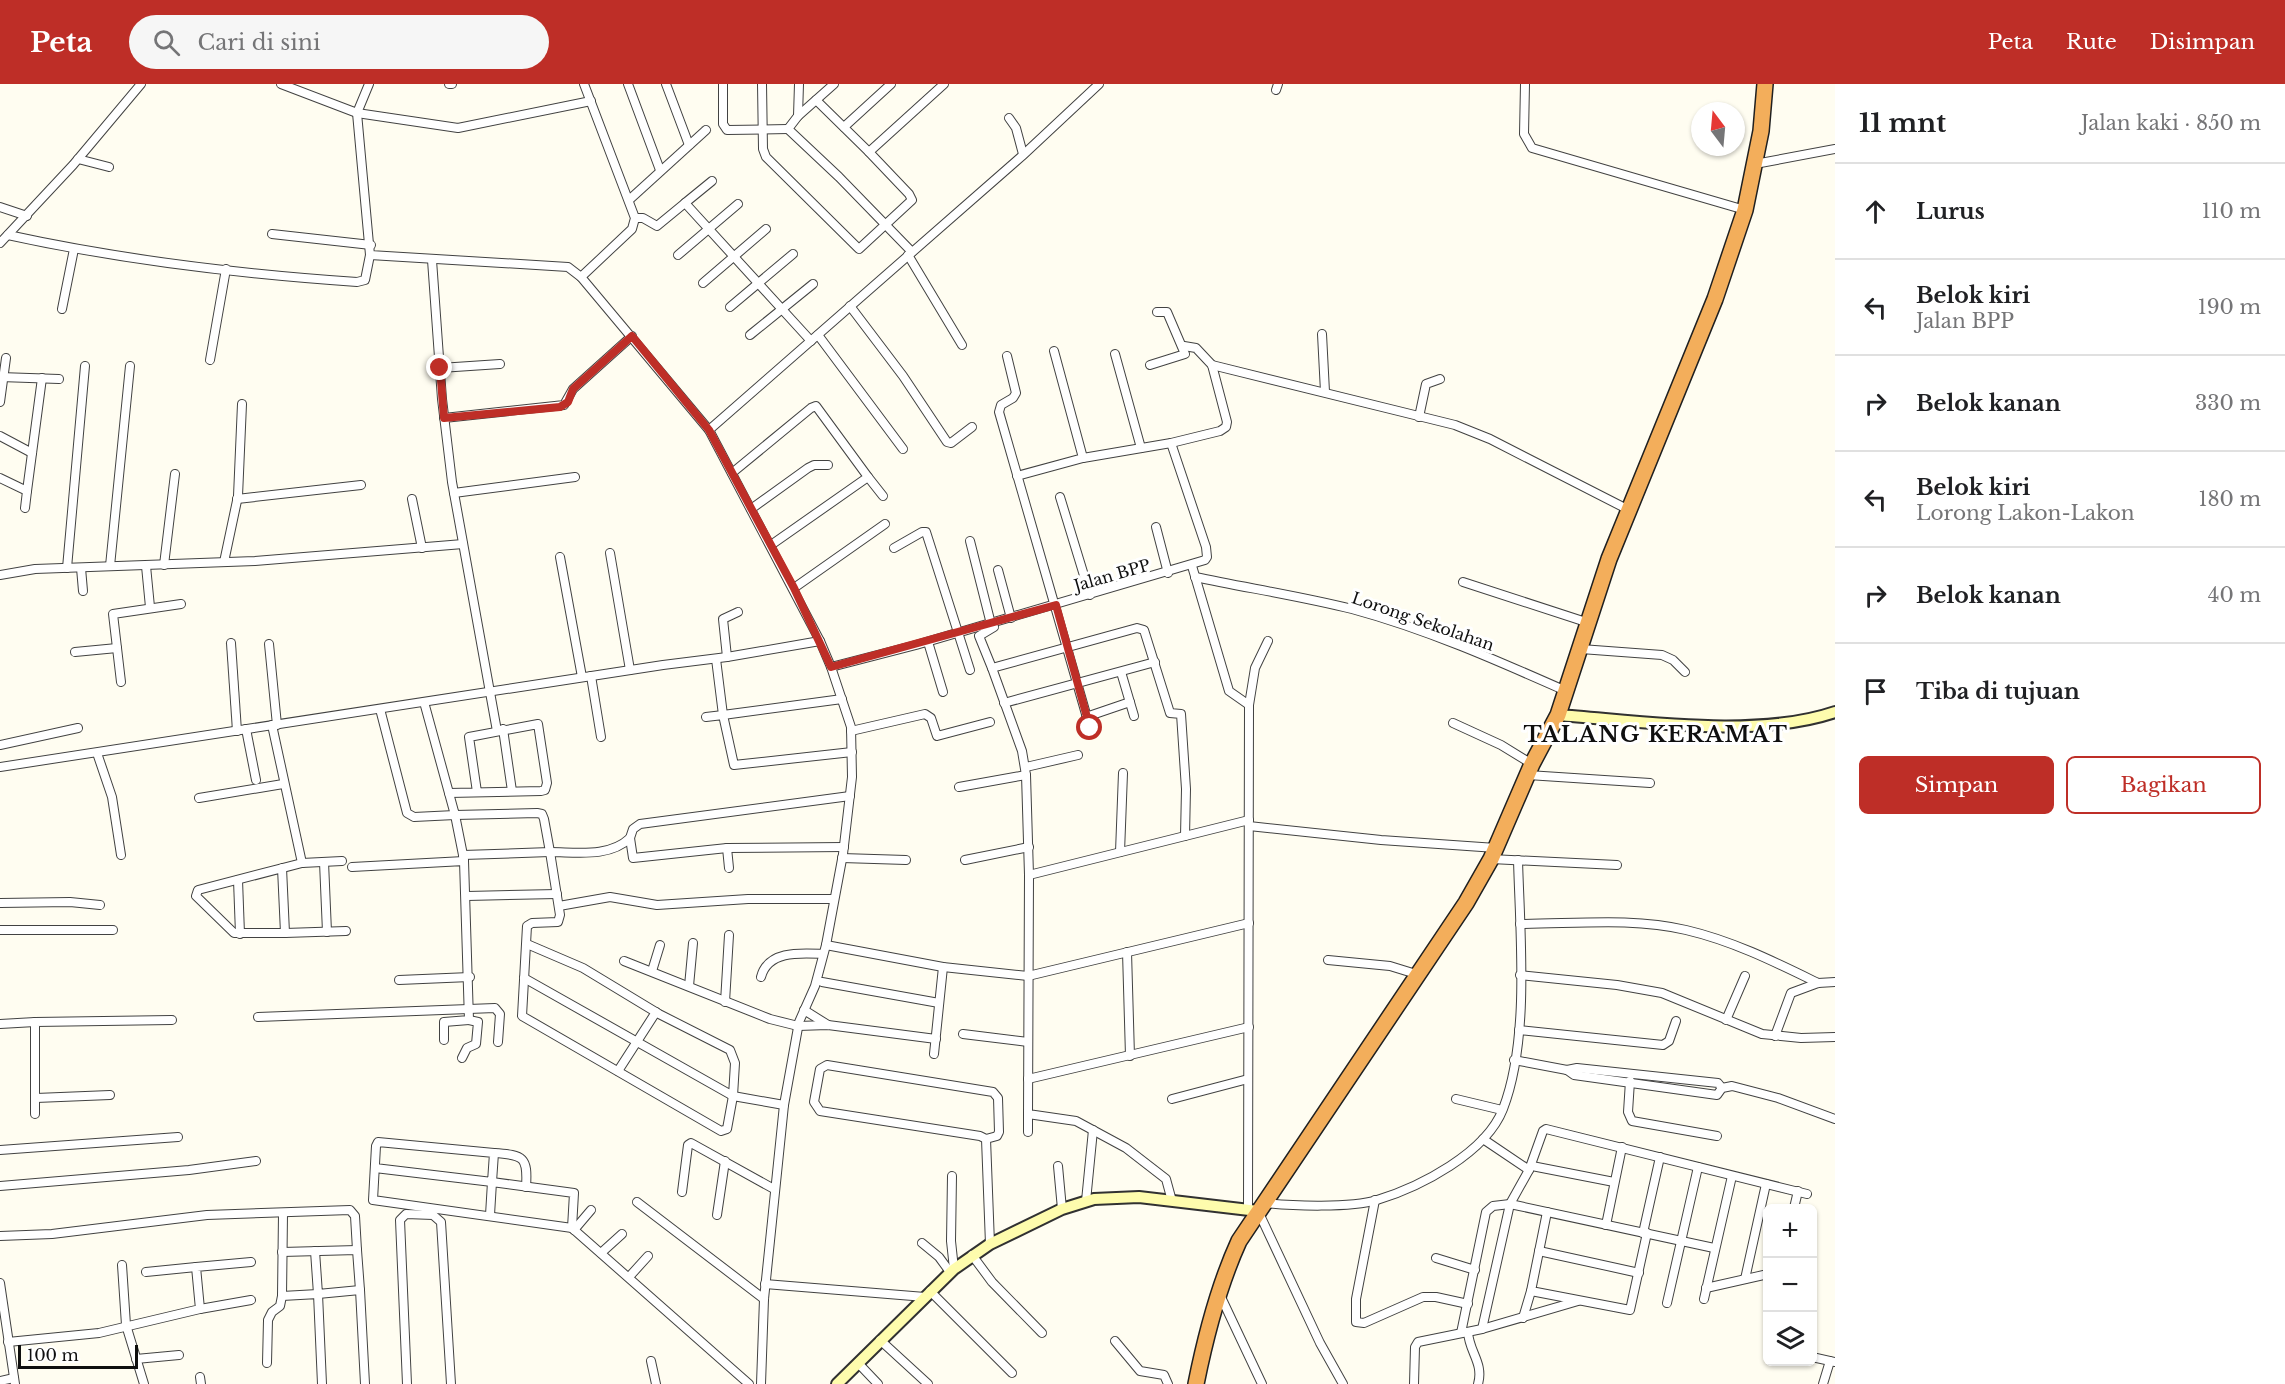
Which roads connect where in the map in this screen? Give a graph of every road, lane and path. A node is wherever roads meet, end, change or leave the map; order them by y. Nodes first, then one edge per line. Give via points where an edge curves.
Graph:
1 (141, 84) edge
2 (281, 84) edge
3 (369, 84) edge
4 (584, 84) edge
5 (628, 84) edge
6 (666, 84) edge
7 (723, 84) edge
8 (762, 84) edge
9 (799, 84) edge
10 (834, 84) edge
11 (891, 84) edge
12 (944, 84) edge
13 (1099, 84) edge
14 (1525, 84) edge
15 (1765, 84) edge
16 (816, 100) junction
17 (591, 101) junction
18 (357, 113) junction
19 (798, 116) junction
20 (1009, 118) dead end
21 (844, 127) junction
22 (788, 129) junction
23 (706, 130) dead end
24 (764, 130) junction
25 (689, 145) junction
26 (1835, 149) edge
27 (869, 152) junction
28 (1023, 154) junction
29 (78, 159) junction
30 (1755, 164) junction
31 (109, 167) dead end
32 (660, 170) junction
33 (712, 181) dead end
34 (629, 200) junction
35 (686, 203) junction
36 (738, 204) dead end
37 (0, 207) edge
38 (1745, 210) junction
39 (27, 216) junction
40 (635, 218) junction
41 (886, 225) junction
42 (708, 229) junction
43 (766, 229) dead end
44 (272, 234) dead end
45 (8, 235) junction
46 (0, 243) edge
47 (371, 245) junction
48 (74, 249) junction
49 (793, 254) dead end
50 (910, 254) junction
51 (370, 255) junction
52 (678, 255) dead end
53 (734, 256) junction
54 (432, 260) junction
55 (226, 269) junction
56 (581, 277) junction
57 (703, 283) dead end
58 (759, 283) junction
59 (813, 284) dead end
60 (850, 306) junction
61 (730, 307) dead end
62 (62, 309) dead end
63 (783, 309) junction
64 (1157, 312) dead end
65 (1322, 334) dead end
66 (750, 335) dead end
67 (632, 336) junction
68 (815, 338) junction
69 (962, 345) dead end
70 (1184, 346) junction
71 (1053, 351) dead end
72 (1115, 354) dead end
73 (1007, 356) dead end
74 (6, 358) dead end
75 (210, 360) dead end
76 (500, 364) dead end
77 (1150, 365) dead end
78 (1212, 365) junction
79 (85, 366) dead end
80 (130, 366) dead end
81 (440, 368) junction
82 (2, 377) edge
83 (42, 378) junction
84 (59, 379) dead end
85 (1440, 379) dead end
86 (1325, 392) junction
87 (0, 402) edge
88 (242, 404) dead end
89 (1419, 417) junction
90 (444, 418) junction
91 (972, 427) dead end
92 (709, 430) junction
93 (0, 436) edge
94 (1171, 442) junction
95 (1141, 448) junction
96 (903, 449) dead end
97 (32, 453) junction
98 (1083, 458) junction
99 (828, 465) dead end
100 (732, 473) junction
101 (175, 474) dead end
102 (1017, 476) junction
103 (575, 477) dead end
104 (868, 477) junction
105 (0, 478) edge
106 (361, 485) dead end
107 (27, 490) junction
108 (454, 492) junction
109 (883, 496) dead end
110 (1060, 497) dead end
111 (237, 499) junction
112 (412, 499) dead end
113 (25, 508) dead end
114 (751, 509) junction
115 (1629, 510) junction
116 (885, 524) dead end
117 (1156, 526) dead end
118 (970, 541) dead end
119 (463, 544) junction
120 (771, 545) junction
121 (422, 548) junction
122 (894, 548) dead end
123 (610, 552) dead end
124 (560, 557) dead end
125 (224, 562) junction
126 (164, 565) junction
127 (110, 566) junction
128 (146, 566) junction
129 (1192, 566) junction
130 (67, 568) junction
131 (81, 568) junction
132 (998, 570) dead end
133 (1168, 573) junction
134 (0, 575) edge
135 (1195, 576) junction
136 (1463, 582) dead end
137 (794, 588) junction
138 (83, 591) dead end
139 (1090, 595) junction
140 (181, 604) dead end
141 (1056, 605) junction
142 (150, 607) junction
143 (738, 612) dead end
144 (1007, 619) junction
145 (1589, 623) junction
146 (991, 624) junction
147 (958, 633) junction
148 (820, 641) junction
149 (1268, 641) dead end
150 (928, 642) junction
151 (231, 643) dead end
152 (269, 644) dead end
153 (1067, 647) junction
154 (117, 648) junction
155 (1581, 649) junction
156 (75, 652) dead end
157 (727, 657) junction
158 (716, 659) junction
159 (1155, 662) junction
160 (831, 667) junction
161 (992, 668) junction
162 (970, 669) dead end
163 (630, 670) junction
164 (1120, 672) junction
165 (1685, 672) dead end
166 (586, 677) junction
167 (121, 682) dead end
168 (1077, 684) junction
169 (491, 692) junction
170 (943, 692) dead end
171 (1567, 692) junction
172 (1040, 695) junction
173 (842, 699) junction
174 (424, 702) junction
175 (1130, 702) junction
176 (1004, 703) junction
177 (1044, 705) dead end
178 (1249, 705) junction
179 (380, 709) junction
180 (1835, 712) edge
181 (723, 715) junction
182 (1558, 715) junction
183 (1134, 716) dead end
184 (706, 717) dead end
185 (1086, 717) junction
186 (990, 723) dead end
187 (1453, 723) dead end
188 (274, 725) junction
189 (78, 728) dead end
190 (1090, 728) dead end
191 (246, 729) junction
192 (500, 730) junction
193 (237, 731) junction
194 (851, 731) junction
195 (601, 737) dead end
196 (0, 745) edge
197 (852, 752) junction
198 (97, 753) junction
199 (1078, 755) dead end
200 (0, 767) edge
201 (1530, 769) junction
202 (1026, 771) junction
203 (1123, 773) dead end
204 (256, 780) dead end
205 (1650, 783) dead end
206 (283, 784) junction
207 (959, 787) dead end
208 (512, 791) junction
209 (477, 792) junction
210 (449, 793) junction
211 (850, 796) junction
212 (199, 798) dead end
213 (455, 815) junction
214 (1249, 823) junction
215 (1185, 837) junction
216 (630, 838) junction
217 (844, 847) junction
218 (1029, 847) junction
219 (728, 848) junction
220 (550, 852) junction
221 (1120, 852) junction
222 (1494, 853) junction
223 (122, 855) dead end
224 (464, 858) junction
225 (842, 858) junction
226 (906, 860) dead end
227 (965, 860) dead end
228 (1518, 860) junction
229 (342, 861) dead end
230 (324, 862) junction
231 (302, 863) junction
232 (1617, 865) dead end
233 (352, 867) dead end
234 (282, 868) junction
235 (729, 868) dead end
236 (1029, 875) junction
237 (238, 880) junction
238 (557, 894) junction
239 (467, 896) junction
240 (834, 899) junction
241 (0, 903) edge
242 (100, 905) dead end
243 (559, 906) junction
244 (1249, 923) junction
245 (1520, 924) junction
246 (0, 930) edge
247 (113, 930) dead end
248 (346, 931) dead end
249 (327, 932) junction
250 (285, 933) junction
251 (240, 934) junction
252 (729, 934) dead end
253 (693, 943) dead end
254 (527, 944) junction
255 (660, 945) dead end
256 (824, 950) junction
257 (1127, 952) junction
258 (1328, 960) dead end
259 (624, 961) dead end
260 (943, 968) junction
261 (652, 971) junction
262 (1416, 974) junction
263 (1520, 975) junction
264 (1028, 976) junction
265 (1745, 976) dead end
266 (470, 977) junction
267 (761, 977) dead end
268 (524, 978) junction
269 (399, 980) dead end
270 (822, 982) dead end
271 (1835, 982) edge
272 (1818, 983) junction
273 (689, 986) junction
274 (725, 1002) junction
275 (939, 1003) junction
276 (471, 1009) junction
277 (804, 1010) junction
278 (656, 1012) junction
279 (258, 1017) dead end
280 (172, 1020) dead end
281 (470, 1020) junction
282 (1676, 1020) dead end
283 (1726, 1020) junction
284 (35, 1022) junction
285 (0, 1024) edge
286 (828, 1025) junction
287 (798, 1026) junction
288 (1249, 1027) junction
289 (1519, 1030) junction
290 (963, 1034) dead end
291 (1774, 1036) junction
292 (1835, 1037) edge
293 (936, 1039) junction
294 (444, 1040) dead end
295 (637, 1041) junction
296 (498, 1042) dead end
297 (1028, 1042) junction
298 (934, 1054) dead end
299 (1130, 1056) junction
300 (462, 1058) dead end
301 (1514, 1060) junction
302 (1567, 1070) junction
303 (618, 1071) junction
304 (1630, 1073) junction
305 (1028, 1079) junction
306 (1248, 1079) junction
307 (1630, 1083) junction
308 (1722, 1088) junction
309 (110, 1095) dead end
310 (733, 1096) junction
311 (36, 1098) junction
312 (1172, 1099) dead end
313 (1456, 1099) dead end
314 (784, 1105) junction
315 (1503, 1110) junction
316 (34, 1114) dead end
317 (1028, 1114) junction
318 (1835, 1119) edge
319 (1093, 1130) junction
320 (1028, 1132) dead end
321 (1717, 1136) dead end
322 (178, 1137) dead end
323 (986, 1139) junction
324 (1483, 1139) junction
325 (1622, 1147) junction
326 (0, 1150) edge
327 (494, 1153) junction
328 (1660, 1157) junction
329 (256, 1161) dead end
330 (725, 1161) junction
331 (1058, 1166) dead end
332 (1698, 1167) junction
333 (375, 1168) junction
334 (1530, 1168) junction
335 (952, 1176) dead end
336 (1732, 1176) junction
337 (492, 1182) junction
338 (1614, 1182) junction
339 (1766, 1184) junction
340 (0, 1186) edge
341 (526, 1187) junction
342 (774, 1189) junction
343 (682, 1192) dead end
344 (1376, 1200) junction
345 (1086, 1201) junction
346 (1172, 1201) junction
347 (637, 1202) dead end
348 (1510, 1204) junction
349 (1796, 1204) edge
350 (1257, 1208) junction
351 (1062, 1209) junction
352 (591, 1210) dead end
353 (1547, 1212) junction
354 (283, 1214) junction
355 (490, 1215) junction
356 (717, 1215) dead end
357 (1606, 1225) junction
358 (573, 1229) junction
359 (1645, 1233) junction
360 (622, 1234) dead end
361 (0, 1236) edge
362 (1681, 1241) junction
363 (922, 1243) dead end
364 (990, 1244) junction
365 (1714, 1248) junction
366 (357, 1250) junction
367 (315, 1251) junction
368 (1539, 1251) junction
369 (282, 1252) junction
370 (601, 1253) junction
371 (972, 1255) junction
372 (648, 1256) dead end
373 (1436, 1258) dead end
374 (251, 1262) dead end
375 (122, 1264) dead end
376 (196, 1267) junction
377 (952, 1270) junction
378 (1475, 1270) junction
379 (146, 1272) dead end
380 (1639, 1273) junction
381 (1763, 1275) edge
382 (629, 1277) junction
383 (1745, 1279) junction
384 (0, 1283) edge
385 (765, 1284) junction
386 (1706, 1288) junction
387 (360, 1290) junction
388 (1218, 1291) junction
389 (1531, 1291) junction
390 (318, 1294) junction
391 (928, 1294) junction
392 (282, 1296) junction
393 (1, 1298) edge
394 (764, 1299) junction
395 (1704, 1299) dead end
396 (251, 1300) dead end
397 (1580, 1301) junction
398 (1667, 1303) dead end
399 (1468, 1304) junction
400 (200, 1309) junction
401 (1522, 1318) junction
402 (126, 1325) junction
403 (1482, 1329) junction
404 (1465, 1332) junction
405 (1041, 1333) dead end
406 (880, 1340) junction
407 (1115, 1341) dead end
408 (6, 1346) edge
409 (179, 1355) dead end
410 (1817, 1358) edge
411 (136, 1359) junction
412 (651, 1361) dead end
413 (1832, 1362) edge
414 (267, 1363) dead end
415 (858, 1363) junction
416 (1012, 1373) dead end
417 (0, 1381) edge
418 (14, 1381) edge
419 (144, 1384) edge
420 (322, 1384) edge
421 (365, 1384) edge
422 (407, 1384) edge
423 (451, 1384) edge
424 (656, 1384) edge
425 (749, 1384) edge
426 (761, 1384) edge
427 (837, 1384) edge
428 (878, 1384) edge
429 (928, 1384) edge
430 (1168, 1384) edge
431 (1196, 1384) edge
432 (1262, 1384) edge
433 (1342, 1384) edge
434 (1414, 1384) edge
435 (1478, 1384) edge
436 (1823, 1384) edge

1 - 29 street
2 - 18 street
3 - 18 street
4 - 17 street
5 - 32 street
6 - 25 street
7 - 24 street via 724,128 729,132
8 - 24 street
9 - 19 street
10 - 16 street
11 - 21 street
12 - 27 street
13 - 28 street
14 - 38 street via 1524,134 1532,148
15 - 30 highway
16 - 19 street
16 - 21 street
17 - 18 street via 458,128
17 - 34 street
18 - 47 street
19 - 22 street
20 - 28 street
21 - 27 street
22 - 24 street
22 - 41 street
23 - 25 street
24 - 41 street via 766,157 858,249
25 - 32 street
26 - 30 street
27 - 41 street via 912,199
28 - 50 street
29 - 31 street
29 - 39 street
30 - 38 highway
32 - 34 street
33 - 35 street
34 - 40 street
35 - 40 street via 657,226
35 - 42 street
36 - 42 street
37 - 39 street
38 - 115 highway via 1715,299
39 - 45 street
40 - 56 street via 632,229
41 - 50 street
42 - 52 street
42 - 53 street
43 - 53 street
44 - 47 street
45 - 46 street
45 - 48 street
47 - 51 street
48 - 55 street
48 - 62 street
49 - 58 street
50 - 60 street
50 - 69 street
51 - 54 street
51 - 55 street via 367,275 357,282
53 - 57 street
53 - 58 street
54 - 56 street via 568,267
54 - 81 street
55 - 75 street
56 - 67 street
58 - 61 street
58 - 63 street
59 - 63 street
60 - 68 street
60 - 91 street via 948,443
63 - 66 street
63 - 68 street
64 - 70 street via 1167,312
65 - 86 street
67 - 90 street via 573,389 564,405
67 - 92 street
68 - 92 street
68 - 96 street
70 - 77 street via 1185,355
70 - 78 street via 1197,348
71 - 98 street
72 - 95 street
73 - 102 street via 1016,393 1001,405 999,412
74 - 82 street
76 - 81 street
78 - 86 street
78 - 94 street via 1226,427
79 - 130 street
80 - 127 street
81 - 90 street
82 - 83 street
82 - 87 street
83 - 84 street
83 - 97 street
85 - 89 street via 1426,384
86 - 89 street
88 - 111 street
89 - 115 street via 1455,425 1490,439
90 - 108 street
92 - 100 street
93 - 97 street
94 - 95 street
94 - 129 street via 1207,553 1206,559
95 - 98 street
97 - 107 street
98 - 102 street
99 - 114 street via 808,468
100 - 104 street via 816,406
100 - 114 street
101 - 126 street
102 - 141 street
103 - 108 street
104 - 109 street
104 - 120 street
105 - 107 street
106 - 111 street
107 - 113 street
108 - 119 street
110 - 139 street
111 - 125 street
112 - 121 street
114 - 120 street
115 - 145 highway
116 - 137 street
117 - 133 street
118 - 146 street
119 - 121 street
119 - 169 street
120 - 137 street
121 - 125 street
122 - 147 street via 926,532
123 - 163 street
124 - 166 street
125 - 126 street
126 - 128 street
127 - 128 street
127 - 131 street
128 - 142 street
129 - 133 street, Jalan BPP
129 - 135 street
130 - 131 street
130 - 134 street
131 - 138 street
132 - 144 street
133 - 139 street, Jalan BPP
135 - 171 street, Lorong Sekolahan via 1313,600 1391,621 1481,654
135 - 178 street via 1229,691
136 - 145 street
137 - 148 street
139 - 141 street, Jalan BPP
140 - 142 street
141 - 144 street, Jalan BPP
141 - 153 street
142 - 154 street via 113,614
143 - 157 street via 723,619
144 - 146 street, Jalan BPP
144 - 161 street via 979,635
145 - 155 highway
146 - 147 street, Jalan BPP
147 - 150 street, Jalan BPP
147 - 162 street
148 - 157 street
148 - 160 street
149 - 178 street via 1255,668
150 - 160 street, Jalan BPP
150 - 170 street
151 - 193 street
152 - 188 street
153 - 159 street via 1141,628
153 - 161 street
153 - 168 street
154 - 156 street
154 - 167 street
155 - 165 street via 1662,655
155 - 171 highway
157 - 158 street
158 - 163 street
158 - 181 street
159 - 164 street
159 - 215 street via 1170,713 1181,714
160 - 173 street
161 - 176 street
163 - 166 street
164 - 168 street
164 - 175 street
166 - 169 street
166 - 195 street
168 - 172 street
168 - 185 street
169 - 174 street
169 - 192 street
171 - 182 highway
172 - 176 street
172 - 177 street
173 - 181 street
173 - 194 street
174 - 179 street
174 - 210 street
175 - 183 street
175 - 185 street
176 - 202 street
178 - 214 street
179 - 188 street
179 - 213 street via 408,813 414,817
180 - 182 street via 1754,726
181 - 184 street
181 - 197 street via 733,765
182 - 201 highway
185 - 190 street
186 - 194 street via 937,736 931,717 925,714
187 - 201 street via 1501,745
188 - 191 street
188 - 206 street
189 - 196 street
191 - 193 street
191 - 204 street
192 - 208 street
192 - 208 street via 539,725 547,787 541,791
192 - 209 street via 468,739
193 - 198 street
194 - 197 street
197 - 211 street
198 - 200 street
198 - 223 street via 111,797
199 - 202 street
201 - 205 street
201 - 222 highway
202 - 207 street
202 - 218 street
203 - 221 street
206 - 212 street
206 - 231 street
208 - 209 street
209 - 210 street
210 - 213 street
211 - 216 street via 640,824
211 - 217 street
213 - 220 street via 540,813
213 - 224 street
214 - 215 street
214 - 222 street
214 - 244 street
215 - 221 street
216 - 219 street via 633,858
216 - 220 street via 616,847 592,852
217 - 219 street
217 - 225 street
218 - 227 street
218 - 236 street
219 - 235 street
220 - 224 street
220 - 238 street
221 - 236 street
222 - 228 street
222 - 262 highway via 1466,903
224 - 233 street
224 - 239 street
225 - 226 street
225 - 240 street
228 - 232 street
228 - 245 street
229 - 230 street
230 - 231 street
230 - 249 street
231 - 234 street
234 - 237 street
234 - 250 street
236 - 264 street
237 - 251 street
237 - 251 street via 195,894 232,932
238 - 239 street
238 - 243 street
239 - 266 street
240 - 243 street via 657,905 610,897
240 - 256 street
241 - 242 street
243 - 254 street via 558,922 528,925
244 - 257 street
244 - 288 street
245 - 263 street
245 - 272 street via 1611,923 1684,929 1742,947
246 - 247 street
248 - 249 street
249 - 250 street
250 - 251 street
252 - 274 street
253 - 273 street
254 - 268 street
254 - 278 street via 584,968
255 - 261 street
256 - 260 street
256 - 267 street via 775,959 764,968
256 - 277 street
257 - 264 street
257 - 299 street
258 - 262 street via 1390,966
259 - 261 street
260 - 264 street
260 - 275 street
261 - 273 street
262 - 350 highway
263 - 283 street via 1662,993
263 - 289 street
264 - 297 street
265 - 283 street
266 - 269 street
266 - 276 street
268 - 295 street
268 - 303 street via 522,1016
270 - 275 street
271 - 272 street
272 - 291 street via 1791,993
273 - 274 street
274 - 287 street
275 - 293 street
276 - 279 street
276 - 281 street
276 - 296 street via 498,1009
277 - 286 street
277 - 287 street
278 - 295 street
278 - 310 street via 733,1053
280 - 284 street
281 - 294 street via 444,1022
281 - 300 street via 478,1023 477,1044 467,1048
282 - 289 street via 1669,1041 1663,1045
283 - 291 street
284 - 285 street
284 - 311 street
286 - 287 street
286 - 293 street
287 - 314 street
288 - 299 street
288 - 306 street
289 - 301 street
290 - 297 street
291 - 292 street
293 - 298 street
295 - 303 street
295 - 310 street
297 - 305 street
299 - 305 street
301 - 302 street
301 - 315 street
302 - 304 street
302 - 307 street via 1574,1075
303 - 310 street via 721,1131 728,1125
304 - 307 street
304 - 308 street via 1718,1083
305 - 317 street
306 - 312 street
306 - 350 street
307 - 308 street via 1717,1095
307 - 321 street via 1628,1112 1632,1121
308 - 318 street via 1740,1088
309 - 311 street
310 - 314 street
311 - 316 street
313 - 315 street
314 - 342 street
315 - 324 street
317 - 319 street via 1067,1118
317 - 320 street
319 - 345 street
319 - 346 street via 1162,1175 1169,1183
322 - 326 street
323 - 323 street via 999,1132 998,1098 993,1092 827,1065 820,1069 814,1102 820,1111
323 - 364 street
324 - 334 street
324 - 344 street via 1428,1178
325 - 328 street
325 - 334 street via 1545,1130
325 - 338 street
327 - 333 street via 380,1142 376,1146
327 - 337 street
327 - 341 street via 524,1160
328 - 332 street
328 - 359 street
329 - 340 street
330 - 342 street
330 - 343 street via 694,1143 689,1144
330 - 356 street
331 - 351 street
332 - 336 street
332 - 362 street
333 - 337 street
333 - 355 street via 372,1198 376,1202
334 - 338 street
334 - 348 street
335 - 377 street
336 - 339 street
336 - 365 street
337 - 341 street
337 - 355 street
338 - 357 street
339 - 349 street via 1802,1192
339 - 383 street
341 - 358 street via 574,1193
342 - 385 street
344 - 350 street
344 - 399 street via 1356,1299 1356,1322 1364,1323 1423,1297
345 - 346 street via 1108,1197
345 - 351 street
346 - 350 street
347 - 394 street
348 - 353 street
348 - 378 street via 1493,1206 1486,1212
348 - 403 street
350 - 388 highway
350 - 433 street
351 - 364 street
352 - 358 street
353 - 357 street
353 - 368 street
354 - 361 street via 207,1215 52,1234
354 - 366 street via 353,1212
354 - 369 street
355 - 358 street
357 - 359 street
358 - 370 street
359 - 362 street
359 - 380 street
360 - 370 street
362 - 365 street
362 - 398 street
363 - 377 street
364 - 371 street
365 - 386 street
366 - 367 street
366 - 387 street
367 - 369 street
367 - 390 street
368 - 380 street
368 - 389 street
369 - 392 street
370 - 382 street
371 - 377 street
371 - 405 street
372 - 382 street
373 - 378 street
374 - 376 street
375 - 402 street
376 - 379 street
376 - 400 street
377 - 391 street
378 - 399 street
380 - 397 street via 1628,1310
381 - 383 street
382 - 425 street
383 - 386 street
384 - 393 street
385 - 391 street
385 - 394 street
386 - 395 street
387 - 390 street
387 - 421 street
388 - 431 highway
388 - 432 street
389 - 397 street
389 - 401 street
390 - 392 street
390 - 420 street
391 - 406 street
391 - 416 street
392 - 414 street via 280,1306 267,1320
393 - 408 street
394 - 426 street
396 - 400 street
397 - 401 street
399 - 404 street
400 - 402 street
401 - 403 street
402 - 408 street via 99,1333
402 - 411 street
403 - 404 street
404 - 434 street via 1418,1342
404 - 435 street via 1479,1361
406 - 415 street
406 - 429 street
407 - 430 street via 1140,1371 1164,1375
408 - 418 street
409 - 411 street
410 - 413 street
411 - 419 street
412 - 424 street
413 - 436 street
415 - 427 street
415 - 428 street
417 - 418 street
422 - 423 street via 400,1220 406,1214 433,1215 441,1222

